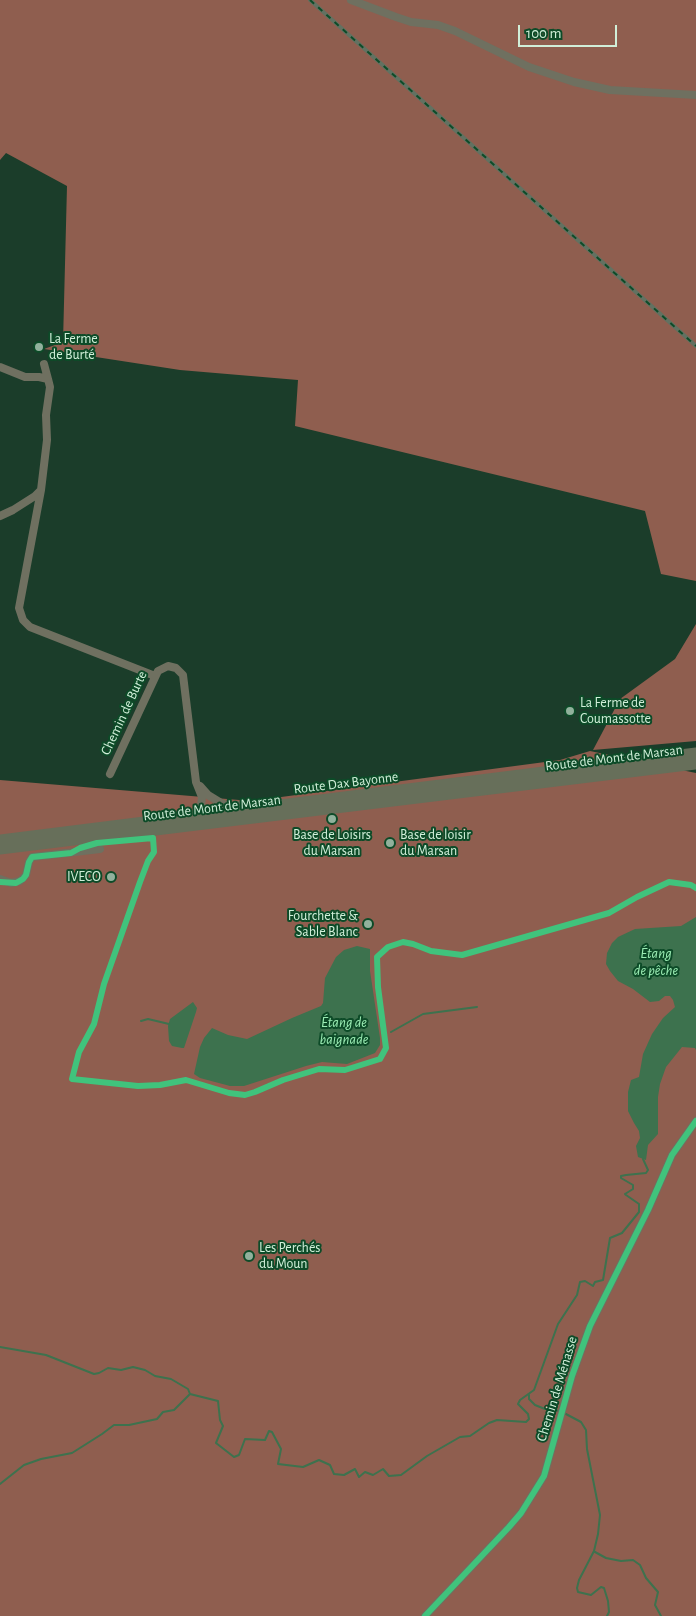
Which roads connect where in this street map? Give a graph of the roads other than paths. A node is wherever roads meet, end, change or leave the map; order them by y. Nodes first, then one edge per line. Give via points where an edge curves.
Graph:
1 (351, 0) edge
2 (696, 95) edge
3 (44, 364) dead end
4 (0, 367) edge
5 (48, 379) junction
6 (41, 490) junction
7 (0, 516) edge
8 (155, 676) junction
9 (696, 753) edge
10 (696, 764) edge
11 (195, 772) junction
12 (110, 774) dead end
13 (323, 800) junction
14 (197, 816) junction
15 (2, 848) edge
16 (100, 849) dead end
17 (0, 879) edge
18 (696, 1121) edge
19 (425, 1616) edge

1 - 2 street via 411,22 455,31 529,67 574,82 610,90
3 - 5 street
4 - 5 street via 26,377
5 - 6 street via 47,440
6 - 7 street
6 - 8 street via 18,608 24,620 30,627
8 - 11 street, Chemin de Burte via 160,669 172,666 183,675
8 - 12 street, Chemin de Burte
9 - 13 main road, Route Dax Bayonne
10 - 15 main road, Route de Mont de Marsan
11 - 13 street, Chemin de Burte via 204,791 226,805
11 - 14 street, Chemin de Burte via 202,800
13 - 14 main road, Route Dax Bayonne
14 - 15 main road, Route Dax Bayonne
16 - 17 street via 32,857 26,875 20,881 11,883
18 - 19 street, Chemin de Ménasse via 672,1155 590,1326 572,1376 544,1476 521,1513

